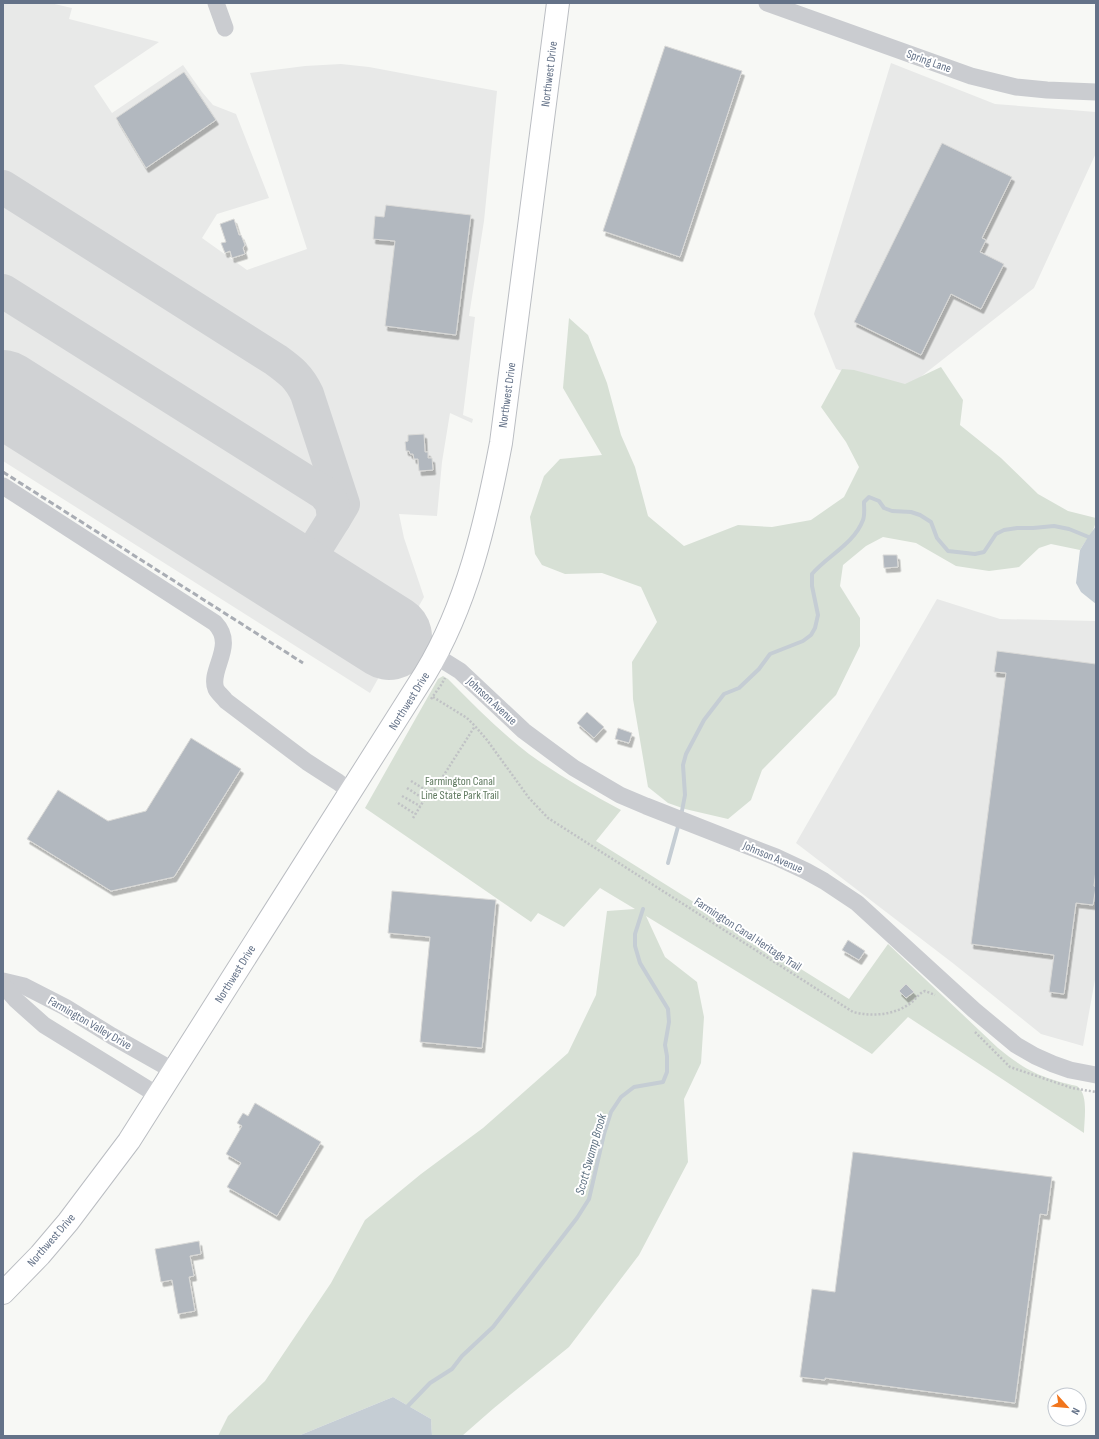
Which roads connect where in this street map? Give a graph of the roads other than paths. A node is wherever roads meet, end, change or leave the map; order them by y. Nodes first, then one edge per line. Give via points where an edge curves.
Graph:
1 (216, 3) edge
2 (558, 3) edge
3 (767, 3) edge
4 (225, 28) dead end
5 (1096, 92) edge
6 (3, 486) edge
7 (436, 656) junction
8 (351, 792) junction
9 (3, 981) edge
10 (3, 986) edge
11 (174, 1072) junction
12 (1096, 1075) edge
13 (159, 1096) junction
14 (3, 1293) edge

1 - 4 street
2 - 7 main road, Northwest Drive via 499,451 479,541 456,612
3 - 5 street, Spring Lane via 998,84
6 - 8 street via 215,623 223,639 215,681 216,689 226,701 265,732
7 - 8 main road, Northwest Drive
7 - 12 street, Johnson Avenue via 460,671 524,731 574,768 620,795 776,857 824,881 857,903 974,1010 1016,1044 1053,1064
8 - 11 main road, Northwest Drive
9 - 11 street, Farmington Valley Drive via 24,986 65,1007
10 - 13 street, Farmington Valley Drive via 44,1025
11 - 13 main road, Northwest Drive
13 - 14 main road, Northwest Drive via 129,1141 68,1222

